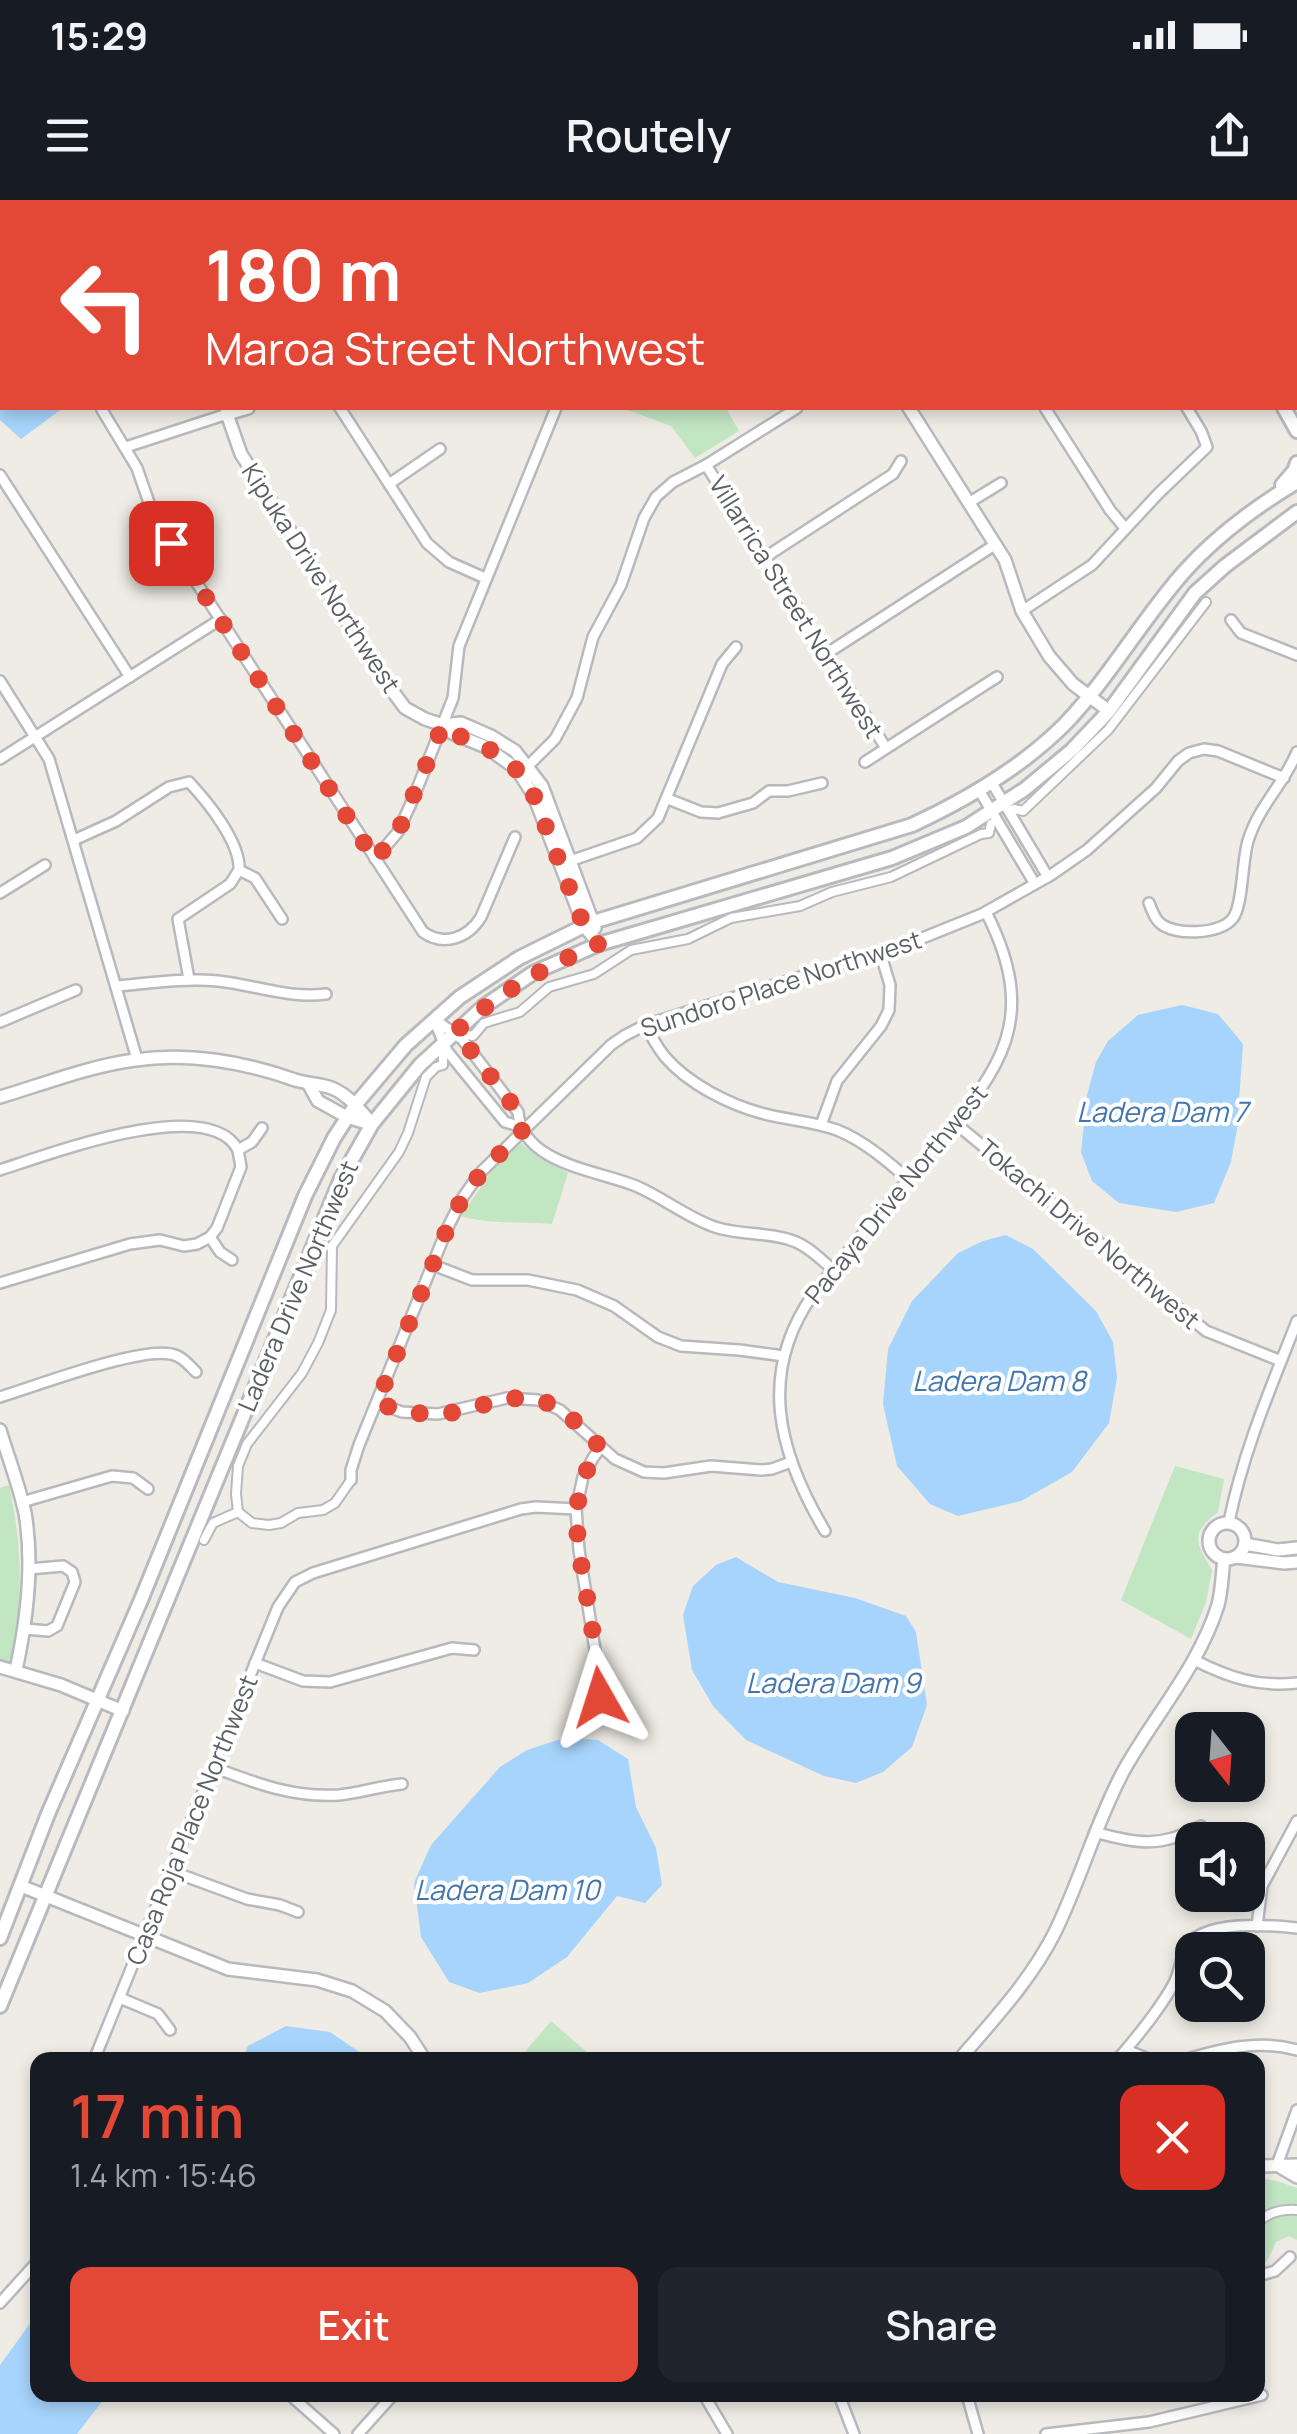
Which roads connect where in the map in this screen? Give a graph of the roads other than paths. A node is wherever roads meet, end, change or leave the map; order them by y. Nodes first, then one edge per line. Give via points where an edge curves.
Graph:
1 (102, 410) dead end
2 (341, 410) edge
3 (555, 410) edge
4 (794, 410) edge
5 (910, 410) edge
6 (1046, 410) edge
7 (1188, 410) edge
8 (226, 411) edge
9 (126, 447) junction
10 (440, 449) dead end
11 (901, 462) dead end
12 (1297, 463) edge
13 (706, 465) junction
14 (0, 475) edge
15 (1297, 482) edge
16 (1000, 483) dead end
17 (389, 484) junction
18 (1271, 498) junction
19 (970, 502) junction
20 (1297, 512) edge
21 (1297, 522) edge
22 (1125, 528) junction
23 (996, 544) junction
24 (1254, 544) junction
25 (764, 558) junction
26 (485, 578) junction
27 (1206, 602) dead end
28 (1022, 611) junction
29 (222, 620) junction
30 (1231, 620) dead end
31 (736, 647) dead end
32 (826, 654) junction
33 (1297, 655) edge
34 (130, 677) junction
35 (997, 677) dead end
36 (0, 680) edge
37 (1090, 697) junction
38 (1109, 711) junction
39 (443, 725) junction
40 (36, 736) junction
41 (886, 748) junction
42 (1297, 752) edge
43 (0, 759) edge
44 (865, 762) dead end
45 (524, 770) junction
46 (1284, 778) junction
47 (822, 783) dead end
48 (986, 786) junction
49 (668, 799) junction
50 (1000, 812) junction
51 (516, 837) dead end
52 (74, 840) junction
53 (375, 860) junction
54 (565, 862) junction
55 (44, 865) dead end
56 (239, 870) junction
57 (1048, 877) junction
58 (1036, 884) junction
59 (0, 893) edge
60 (1149, 903) dead end
61 (986, 912) junction
62 (282, 918) dead end
63 (589, 924) junction
64 (598, 944) junction
65 (880, 952) junction
66 (188, 980) junction
67 (117, 986) junction
68 (76, 990) dead end
69 (326, 994) dead end
70 (434, 1019) junction
71 (0, 1022) edge
72 (645, 1025) junction
73 (461, 1034) junction
74 (443, 1050) junction
75 (136, 1060) junction
76 (309, 1085) junction
77 (0, 1097) edge
78 (356, 1104) junction
79 (347, 1117) junction
80 (955, 1123) junction
81 (372, 1124) junction
82 (822, 1125) junction
83 (262, 1128) dead end
84 (521, 1128) junction
85 (238, 1150) junction
86 (0, 1170) edge
87 (908, 1179) junction
88 (210, 1237) junction
89 (232, 1260) dead end
90 (432, 1265) junction
91 (834, 1270) junction
92 (0, 1283) edge
93 (1297, 1321) edge
94 (784, 1356) junction
95 (1282, 1361) junction
96 (196, 1372) dead end
97 (0, 1397) edge
98 (377, 1403) junction
99 (0, 1430) edge
100 (601, 1448) junction
101 (791, 1462) junction
102 (352, 1480) joint
103 (148, 1489) dead end
104 (22, 1502) junction
105 (576, 1509) junction
106 (238, 1512) junction
107 (1229, 1522) junction
108 (825, 1531) dead end
109 (204, 1540) dead end
110 (1245, 1544) junction
111 (1297, 1548) edge
112 (1230, 1558) junction
113 (1297, 1562) edge
114 (29, 1568) junction
115 (25, 1628) junction
116 (474, 1650) dead end
117 (1194, 1660) junction
118 (256, 1663) junction
119 (0, 1667) edge
120 (16, 1670) junction
121 (1297, 1684) edge
122 (99, 1700) junction
123 (596, 1706) dead end
124 (122, 1711) junction
125 (214, 1767) junction
126 (402, 1784) dead end
127 (1297, 1821) edge
128 (1095, 1832) junction
129 (1175, 1839) edge
130 (171, 1870) junction
131 (21, 1886) junction
132 (45, 1896) junction
133 (298, 1912) dead end
134 (1257, 1926) junction
135 (1297, 1928) edge
136 (145, 1935) junction
137 (0, 1938) edge
138 (120, 1998) junction
139 (0, 2006) edge
140 (170, 2030) dead end
141 (1126, 2050) joint
142 (1297, 2050) edge
143 (97, 2052) edge
144 (420, 2052) edge
145 (967, 2052) edge
146 (1131, 2052) edge
147 (1208, 2052) edge
148 (1297, 2110) edge
149 (1277, 2165) junction
150 (1297, 2165) edge
151 (1265, 2166) edge
152 (1297, 2178) edge
153 (1297, 2210) edge
154 (1265, 2218) edge
155 (1290, 2256) dead end
156 (30, 2269) edge
157 (1265, 2274) edge
158 (0, 2304) edge
159 (298, 2402) edge
160 (387, 2402) edge
161 (708, 2402) edge
162 (842, 2402) edge
163 (969, 2402) edge
164 (1233, 2402) edge
165 (334, 2434) edge
166 (358, 2434) edge
167 (728, 2434) edge
168 (854, 2434) edge
169 (978, 2434) edge
170 (1046, 2434) edge

1 - 9 street
2 - 17 street
3 - 26 street
4 - 13 street
5 - 19 street
6 - 22 street
7 - 22 street via 1207,447
8 - 9 street
8 - 39 street, Kipuka Drive Northwest via 241,454 388,686 405,708
9 - 29 street via 154,517
10 - 17 street
11 - 25 street via 893,474
12 - 18 main road
13 - 25 street, Villarrica Street Northwest
13 - 45 street via 656,497 593,637 577,698 555,739
14 - 34 street
15 - 18 main road, Ladera Drive Northwest
16 - 19 street
17 - 26 street via 426,544
18 - 37 main road, Ladera Drive Northwest via 1183,573
19 - 23 street
20 - 24 main road, Ladera Drive Northwest
21 - 24 main road
22 - 28 street via 1092,565
23 - 28 street
23 - 32 street
24 - 38 main road, Ladera Drive Northwest via 1196,593
25 - 32 street, Villarrica Street Northwest
26 - 39 street via 459,646
27 - 50 street via 1108,730 1023,811
28 - 37 street via 1062,673
29 - 34 street
29 - 53 street
30 - 33 street via 1241,633
31 - 49 street via 722,664
32 - 41 street, Villarrica Street Northwest
34 - 40 street
35 - 41 street
36 - 40 street
37 - 38 street
37 - 48 main road, Ladera Drive Northwest
38 - 50 main road, Ladera Drive Northwest
39 - 45 street, Kipuka Drive Northwest via 460,722 490,736 515,751
39 - 53 street via 398,832
40 - 43 street
40 - 52 street
41 - 44 street
42 - 46 street
45 - 54 street, Kipuka Drive Northwest via 542,786
46 - 57 street, Sundoro Place Northwest via 1218,751 1189,754 1103,837
46 - 60 street via 1252,830 1231,921 1207,932 1168,928
47 - 49 street via 769,790 718,813
48 - 50 street
48 - 63 main road, Ladera Drive Northwest via 912,825
49 - 54 street via 637,838
50 - 57 street
50 - 58 street
50 - 64 main road, Ladera Drive Northwest via 892,858
50 - 73 street via 989,833 891,877 631,950 594,974 549,987 520,1012 484,1023 474,1036
51 - 53 street via 475,927 453,939 422,932
52 - 56 street via 188,782 234,844
52 - 67 street
54 - 63 street, Kipuka Drive Northwest
55 - 59 street
56 - 62 street via 256,878
56 - 66 street via 230,884 178,920
57 - 58 street, Sundoro Place Northwest
58 - 61 street, Sundoro Place Northwest
61 - 65 street, Sundoro Place Northwest
61 - 80 street, Pacaya Drive Northwest via 1009,970 1008,1029 996,1068
63 - 64 street, Kipuka Drive Northwest
63 - 70 main road, Ladera Drive Northwest via 489,976
64 - 73 main road, Ladera Drive Northwest via 534,974 484,1007
65 - 72 street, Sundoro Place Northwest
65 - 82 street via 892,994 889,1010 837,1082
66 - 67 street
66 - 69 street via 305,997
67 - 75 street
68 - 71 street
70 - 73 street
70 - 74 street
70 - 78 main road, Ladera Drive Northwest
72 - 82 street via 669,1061 694,1081 758,1113
72 - 84 street, Sundoro Place Northwest via 600,1054
73 - 74 main road, Ladera Drive Northwest
73 - 84 street via 518,1112
74 - 81 main road, Ladera Drive Northwest via 420,1065
74 - 84 street via 505,1122
74 - 106 street via 443,1064 426,1077 399,1152 332,1246 331,1310 302,1374 247,1444 238,1466
75 - 76 street via 229,1062
75 - 77 street
76 - 78 street via 330,1086
76 - 79 street via 318,1101
78 - 79 main road, Ladera Drive Northwest
78 - 81 street
79 - 81 street
79 - 122 main road, Ladera Drive Northwest via 309,1186
80 - 87 street, Pacaya Drive Northwest
80 - 95 street, Tokachi Drive Northwest via 1206,1331
81 - 124 main road, Ladera Drive Northwest via 341,1179
82 - 87 street via 873,1150
83 - 85 street
84 - 90 street, Sundoro Place Northwest via 469,1187
84 - 91 street via 564,1164 636,1186 717,1228 793,1241
85 - 86 street via 220,1132 149,1128
85 - 88 street via 241,1167
87 - 91 street, Pacaya Drive Northwest
88 - 89 street
88 - 92 street via 184,1246 160,1240 130,1244
90 - 94 street via 472,1280 528,1280 577,1290 681,1346
90 - 98 street, Sundoro Place Northwest
91 - 94 street, Pacaya Drive Northwest via 799,1314
93 - 95 street
94 - 101 street, Pacaya Drive Northwest via 780,1406
95 - 107 street via 1239,1474
96 - 97 street via 169,1353 142,1354
98 - 100 street via 438,1414 507,1398 538,1400 560,1410
98 - 102 street, Sundoro Place Northwest
99 - 104 street
100 - 101 street via 655,1474 711,1466 772,1469
100 - 105 street
101 - 108 street, Pacaya Drive Northwest
102 - 106 street via 323,1510 269,1526
103 - 104 street via 133,1478 112,1476
104 - 114 street
105 - 118 street, Casa Roja Place Northwest via 521,1510 312,1572 294,1582
105 - 123 street via 602,1687
106 - 109 street via 214,1523
107 - 110 street via 1240,1528
107 - 112 street via 1208,1538 1211,1551
110 - 111 street
110 - 112 street
112 - 113 street
112 - 117 street
114 - 115 street
114 - 115 street via 64,1566 75,1582 57,1626
115 - 120 street
116 - 118 street via 452,1648 330,1682
117 - 121 street via 1228,1677
117 - 128 street via 1124,1770
118 - 125 street, Casa Roja Place Northwest
119 - 120 street
120 - 122 street
122 - 124 street
122 - 131 main road, Ladera Drive Northwest
124 - 132 main road, Ladera Drive Northwest
125 - 126 street via 266,1787 316,1796
125 - 130 street, Casa Roja Place Northwest
127 - 134 street via 1262,1886
128 - 129 street via 1128,1842
128 - 145 street via 1055,1932 1022,1987
130 - 133 street
130 - 136 street, Casa Roja Place Northwest
131 - 132 street
131 - 137 main road, Ladera Drive Northwest
132 - 136 street
132 - 139 main road, Ladera Drive Northwest
134 - 135 street
134 - 141 street via 1220,1928 1195,1938 1160,2008
136 - 138 street, Casa Roja Place Northwest
136 - 144 street via 228,1968 318,1980 352,1992 384,2010
138 - 140 street via 158,2014
138 - 143 street, Casa Roja Place Northwest
141 - 146 street
142 - 147 street via 1241,2046
148 - 149 street
149 - 150 street
149 - 151 street
149 - 152 street
153 - 154 street
155 - 157 street
156 - 158 street
159 - 165 street
160 - 166 street
161 - 167 street
162 - 168 street
163 - 169 street
164 - 170 street via 1149,2422

